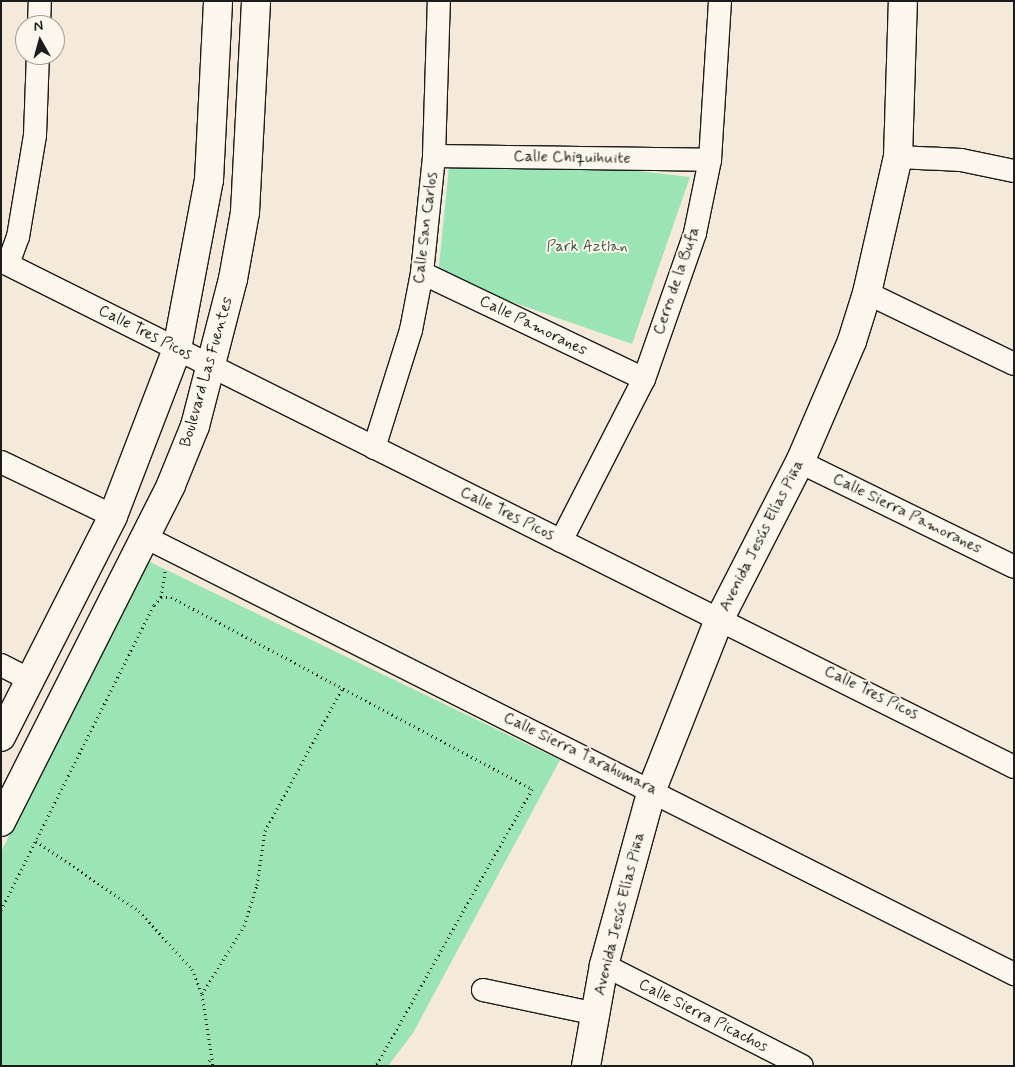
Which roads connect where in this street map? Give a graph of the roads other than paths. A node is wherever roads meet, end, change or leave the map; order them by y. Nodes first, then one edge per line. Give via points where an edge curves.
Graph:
1 (40, 1) edge
2 (218, 1) edge
3 (256, 1) edge
4 (439, 1) edge
5 (720, 1) edge
6 (903, 1) edge
7 (39, 15) edge
8 (38, 65) edge
9 (434, 156) junction
10 (898, 158) junction
11 (710, 160) junction
12 (1014, 171) edge
13 (5, 262) edge
14 (422, 273) junction
15 (867, 293) junction
16 (177, 349) junction
17 (1014, 364) edge
18 (212, 366) junction
19 (644, 379) junction
20 (374, 448) junction
21 (1, 462) edge
22 (800, 462) junction
23 (113, 516) junction
24 (145, 537) junction
25 (561, 541) junction
26 (1014, 567) edge
27 (719, 620) junction
28 (1, 665) edge
29 (30, 680) junction
30 (1, 737) edge
31 (1014, 767) edge
32 (652, 789) junction
33 (1, 822) edge
34 (604, 965) junction
35 (1014, 974) edge
36 (483, 990) dead end
37 (597, 1014) junction
38 (586, 1066) edge
39 (802, 1066) edge

1 - 7 street
2 - 16 main road via 209,180
3 - 18 main road, Boulevard Las Fuentes via 245,212
4 - 9 street, Calle San Carlos
5 - 11 street, Cerro de la Bufa
6 - 10 main road, Avenida Jesús Elías Piña
8 - 13 street via 35,135 18,236
9 - 11 street, Calle Chiquihuite
9 - 14 street, Calle San Carlos
10 - 12 street via 961,160
10 - 15 main road, Avenida Jesús Elías Piña
11 - 19 street, Cerro de la Bufa via 695,233
13 - 16 street, Calle Tres Picos
14 - 19 street, Calle Pamoranes
14 - 20 street, Calle San Carlos via 411,330
15 - 17 street
15 - 22 main road, Avenida Jesús Elías Piña via 852,341
16 - 18 street, Calle Tres Picos
16 - 23 main road
18 - 20 street, Calle Tres Picos
18 - 24 main road, Boulevard Las Fuentes via 195,426
19 - 25 street, Cerro de la Bufa
20 - 25 street, Calle Tres Picos
21 - 23 street
22 - 26 street, Calle Sierra Pamoranes
22 - 27 main road, Avenida Jesús Elías Piña
23 - 29 main road
24 - 32 street, Calle Sierra Tarahumara
24 - 33 main road, Boulevard Las Fuentes
25 - 27 street, Calle Tres Picos
27 - 31 street, Calle Tres Picos
27 - 32 main road, Avenida Jesús Elías Piña
28 - 29 street
29 - 30 main road
32 - 34 main road, Avenida Jesús Elías Piña
32 - 35 street, Calle Sierra Tarahumara
34 - 37 main road, Avenida Jesús Elías Piña
34 - 39 street, Calle Sierra Picachos
36 - 37 street
37 - 38 main road, Avenida Jesús Elías Piña

